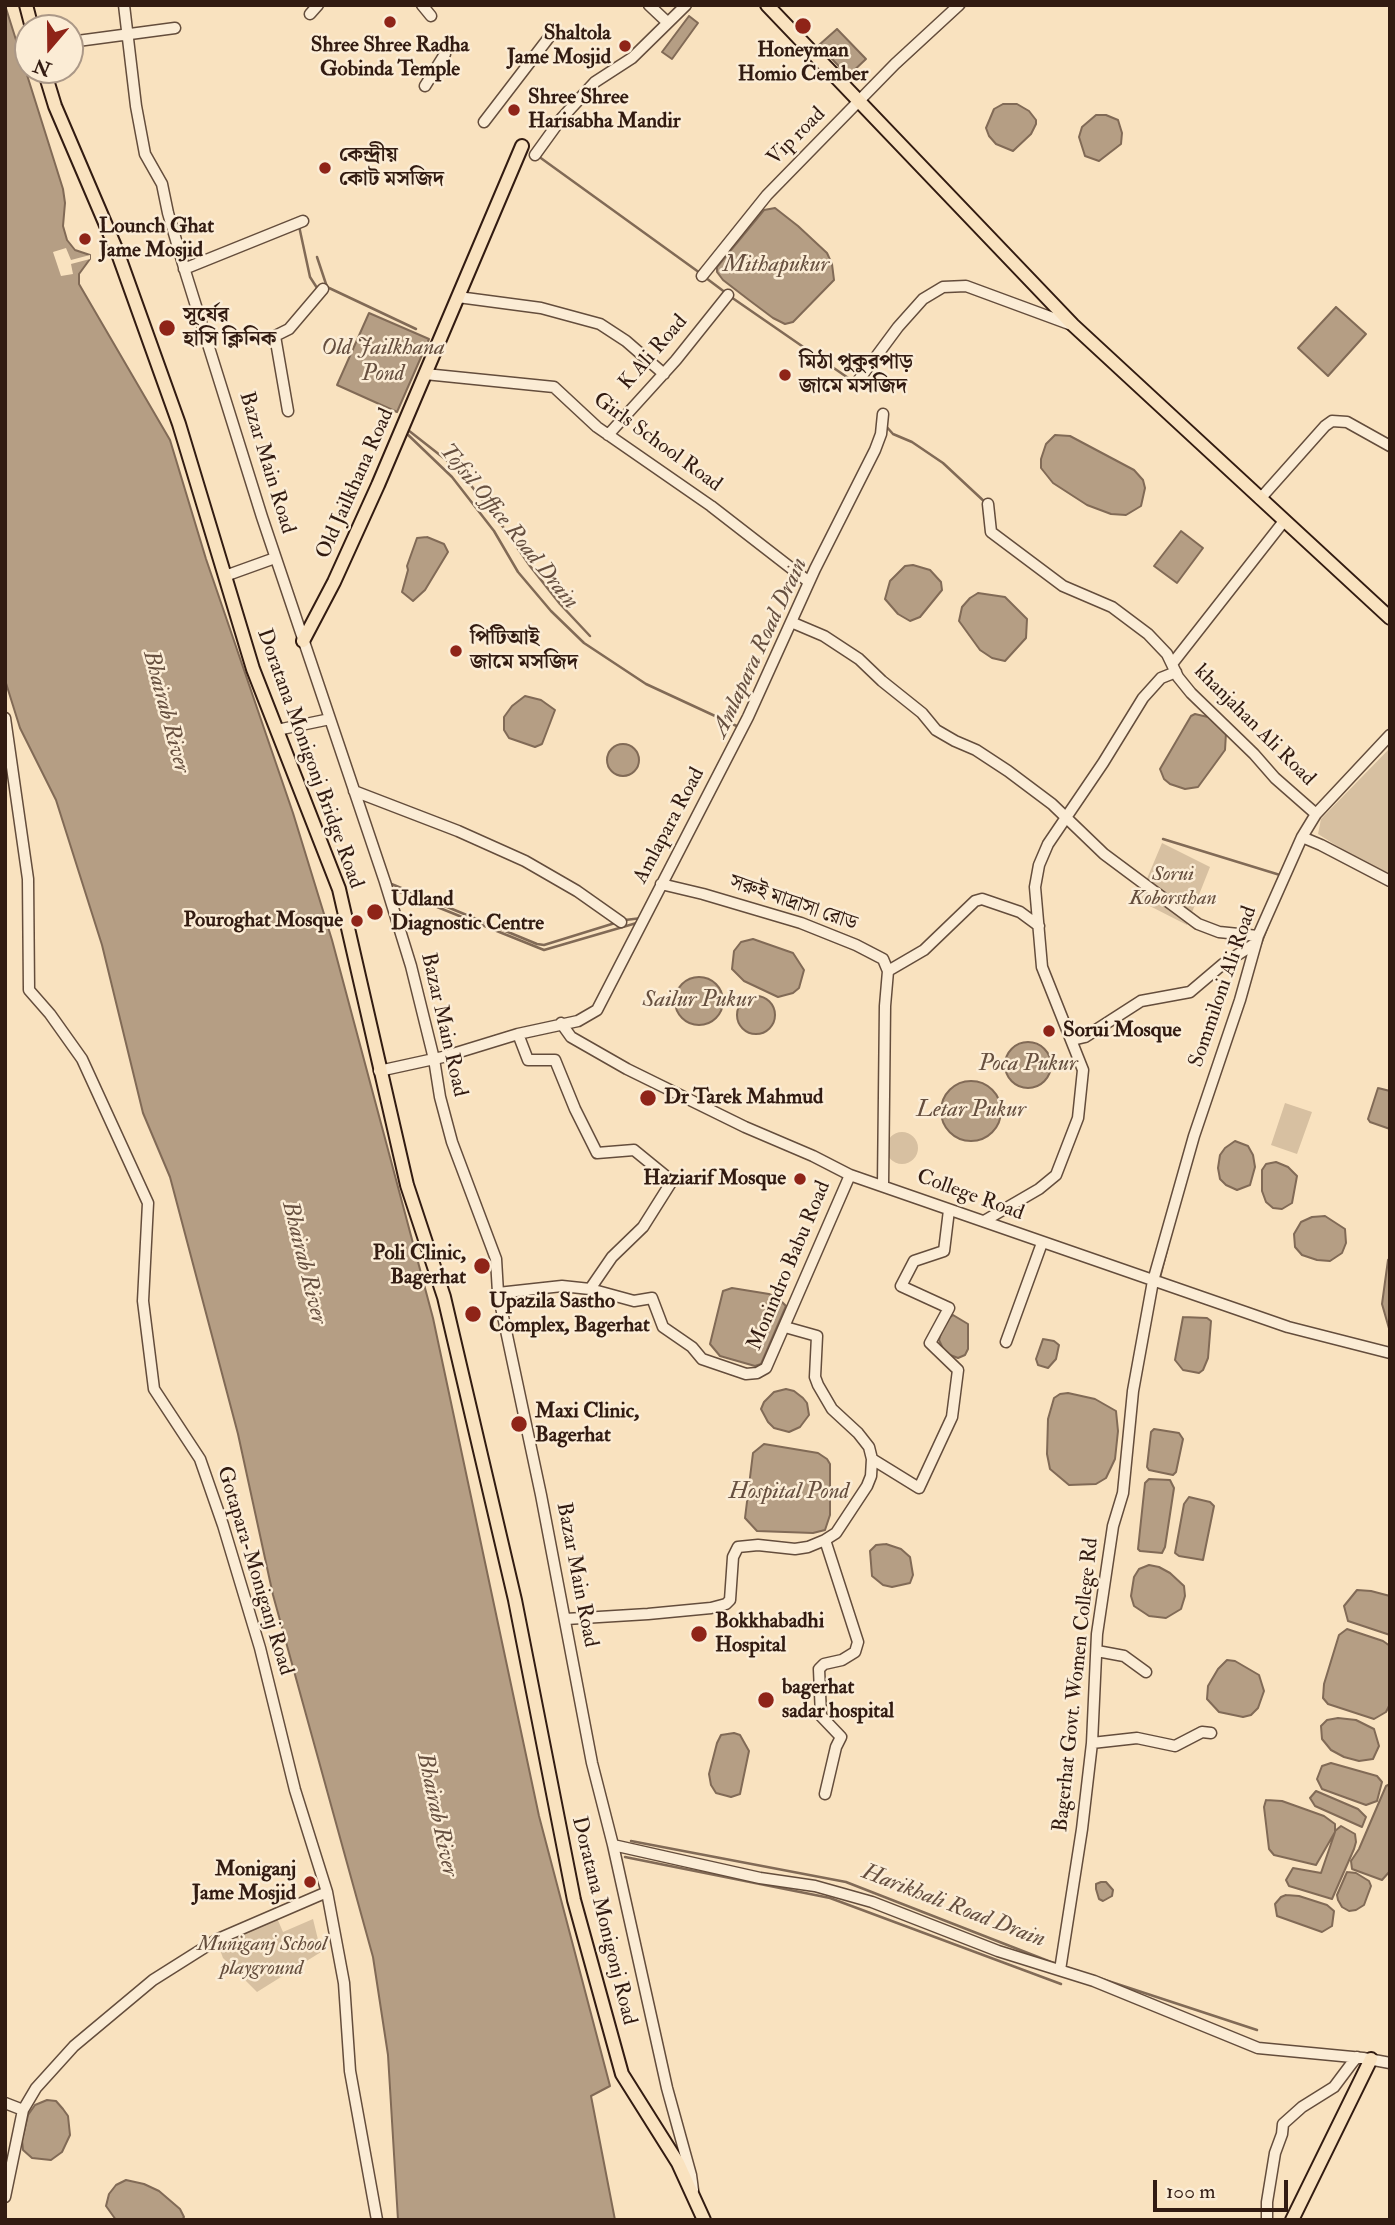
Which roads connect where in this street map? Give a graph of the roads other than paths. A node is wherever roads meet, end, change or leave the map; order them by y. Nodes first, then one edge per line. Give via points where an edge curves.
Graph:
1 (124, 5) edge
2 (318, 5) edge
3 (422, 5) edge
4 (649, 5) edge
5 (686, 5) edge
6 (767, 5) edge
7 (959, 5) edge
8 (310, 14) dead end
9 (431, 16) dead end
10 (667, 22) junction
11 (174, 28) dead end
12 (128, 36) junction
13 (550, 36) dead end
14 (84, 41) edge
15 (445, 54) dead end
16 (48, 84) edge
17 (425, 86) dead end
18 (860, 102) junction
19 (484, 122) dead end
20 (522, 146) dead end
21 (535, 155) dead end
22 (303, 221) dead end
23 (184, 269) junction
24 (702, 276) dead end
25 (323, 289) dead end
26 (728, 295) dead end
27 (458, 297) junction
28 (1073, 325) junction
29 (425, 374) junction
30 (664, 374) junction
31 (855, 385) dead end
32 (288, 411) dead end
33 (883, 414) dead end
34 (608, 435) junction
35 (1390, 446) edge
36 (1260, 499) junction
37 (988, 504) dead end
38 (1284, 521) junction
39 (275, 558) junction
40 (225, 576) junction
41 (809, 582) junction
42 (1390, 618) edge
43 (791, 622) junction
44 (303, 641) junction
45 (1174, 668) junction
46 (5, 718) edge
47 (330, 719) junction
48 (277, 730) junction
49 (1390, 735) edge
50 (354, 791) junction
51 (1316, 814) junction
52 (1066, 816) junction
53 (1302, 837) junction
54 (1390, 881) edge
55 (661, 884) junction
56 (621, 922) dead end
57 (1039, 926) junction
58 (1257, 940) junction
59 (888, 971) junction
60 (561, 1023) junction
61 (517, 1034) junction
62 (1072, 1040) junction
63 (434, 1059) junction
64 (379, 1071) junction
65 (850, 1175) junction
66 (883, 1185) junction
67 (949, 1210) junction
68 (984, 1221) junction
69 (1042, 1243) junction
70 (1153, 1281) junction
71 (590, 1289) junction
72 (498, 1293) junction
73 (785, 1326) junction
74 (1006, 1342) dead end
75 (1390, 1353) edge
76 (872, 1459) junction
77 (825, 1540) junction
78 (516, 1600) joint
79 (566, 1619) junction
80 (1097, 1651) junction
81 (1146, 1672) dead end
82 (1211, 1733) dead end
83 (1092, 1743) junction
84 (825, 1794) dead end
85 (613, 1845) junction
86 (327, 1892) junction
87 (1060, 1970) junction
88 (1367, 2058) junction
89 (1390, 2063) edge
90 (5, 2103) edge
91 (23, 2110) junction
92 (693, 2193) junction
93 (5, 2197) edge
94 (377, 2220) edge
95 (704, 2220) edge
96 (1267, 2220) edge
97 (1292, 2220) edge

1 - 12 street, Bazar Main Road
2 - 8 street
3 - 9 street
4 - 10 street
5 - 10 street
6 - 18 main road
7 - 18 street, Vip road
10 - 21 street via 632,58 595,82
11 - 12 street
12 - 14 street
12 - 23 street, Bazar Main Road via 145,154 162,184
13 - 19 street
15 - 17 street
16 - 40 main road, Doratana Monigonj Bridge Road via 117,251 175,411
18 - 24 street, Vip road via 767,195
18 - 28 main road
20 - 27 main road, Old Jailkhana Road
22 - 23 street
23 - 39 street, Bazar Main Road
25 - 32 street via 289,329 275,336
26 - 30 street, K Ali Road
27 - 29 main road, Old Jailkhana Road
27 - 30 street via 541,308 600,324
28 - 31 street via 966,286 943,287 923,299
28 - 36 main road
29 - 34 street, Girls School Road via 554,387
29 - 44 main road, Old Jailkhana Road via 334,582
30 - 34 street, K Ali Road
33 - 41 street, Amlapara Road via 875,450
34 - 41 street, Girls School Road
35 - 36 street via 1347,422 1332,421
36 - 38 main road
37 - 45 street, khanjahan Ali Road via 991,532 1063,586 1112,607 1149,634
38 - 42 main road
38 - 45 street
39 - 40 street
39 - 44 street, Bazar Main Road
40 - 48 main road, Doratana Monigonj Bridge Road
41 - 43 street, Amlapara Road
43 - 52 street via 859,659 936,730 1008,771
43 - 55 street, Amlapara Road via 743,728
44 - 47 street, Bazar Main Road
45 - 51 street, khanjahan Ali Road via 1191,693
45 - 52 street via 1143,698
46 - 86 street, Gotapara-Moniganj Road via 28,878 29,990 82,1059 148,1203 143,1301 154,1390 200,1459 223,1525
47 - 48 street
47 - 50 street, Bazar Main Road
48 - 64 main road, Doratana Monigonj Bridge Road via 338,889
49 - 51 street, Sommiloni Ali Road
50 - 56 street via 525,861
50 - 63 street, Bazar Main Road via 411,966
51 - 53 street, Sommiloni Ali Road
52 - 57 street via 1039,865 1035,887
52 - 58 street via 1104,854 1198,924
53 - 54 street
53 - 58 street, Sommiloni Ali Road
55 - 59 street, সরুই মাদ্রাসা রোড via 801,922 883,960
55 - 60 street, Amlapara Road via 602,1003 591,1015
57 - 59 street via 1020,912 982,899 975,901 924,950
57 - 62 street via 1042,967
58 - 62 street via 1190,992 1142,1001 1085,1037
58 - 70 street, Sommiloni Ali Road
59 - 66 street
60 - 61 street, Amlapara Road
60 - 65 street, College Road via 571,1037 627,1069
61 - 63 street, Amlapara Road
61 - 71 street via 528,1060 555,1060 597,1153 634,1150 672,1181 643,1227 612,1256
62 - 68 street via 1083,1070 1078,1118 1056,1175
63 - 64 street, Amlapara Road
63 - 72 street, Bazar Main Road via 452,1142 496,1259
64 - 78 main road, Doratana Monigonj Bridge Road via 407,1185 444,1297
65 - 66 street, College Road
65 - 73 street, Monindro Babu Road
66 - 67 street, College Road
67 - 68 street, College Road
67 - 76 street via 944,1251 914,1261 901,1286 949,1308 930,1343 958,1370 952,1417 919,1488
68 - 69 street, College Road
69 - 70 street, College Road
69 - 74 street
70 - 75 street, College Road via 1288,1327
70 - 80 street, Bagerhat Govt. Women College Rd
71 - 72 street, Monindro Babu Road via 562,1286
71 - 73 street, Monindro Babu Road via 635,1301 652,1298 663,1327 702,1359 746,1374 766,1368
72 - 79 street, Bazar Main Road
73 - 76 street via 817,1336 818,1385 832,1409 869,1447
76 - 77 street via 867,1486 836,1533
77 - 79 street via 795,1549 738,1547 726,1604
77 - 84 street via 858,1642 855,1652 819,1669 821,1716 841,1737
78 - 92 main road, Doratana Monigonj Road via 574,1900 622,2074
79 - 85 street, Bazar Main Road via 592,1763
80 - 81 street via 1124,1656
80 - 83 street, Bagerhat Govt. Women College Rd
82 - 83 street via 1202,1732 1175,1746 1137,1738
83 - 87 street, Bagerhat Govt. Women College Rd
85 - 87 street via 815,1886
85 - 92 street, Bazar Main Road
86 - 91 street via 218,1939 153,1980 74,2046 36,2088
86 - 94 street, Gotapara-Moniganj Road
87 - 88 street via 1258,2048
88 - 89 street
88 - 96 street via 1357,2057 1334,2087 1283,2124
88 - 97 main road
90 - 91 street
91 - 93 street
92 - 95 main road, Doratana Monigonj Road

